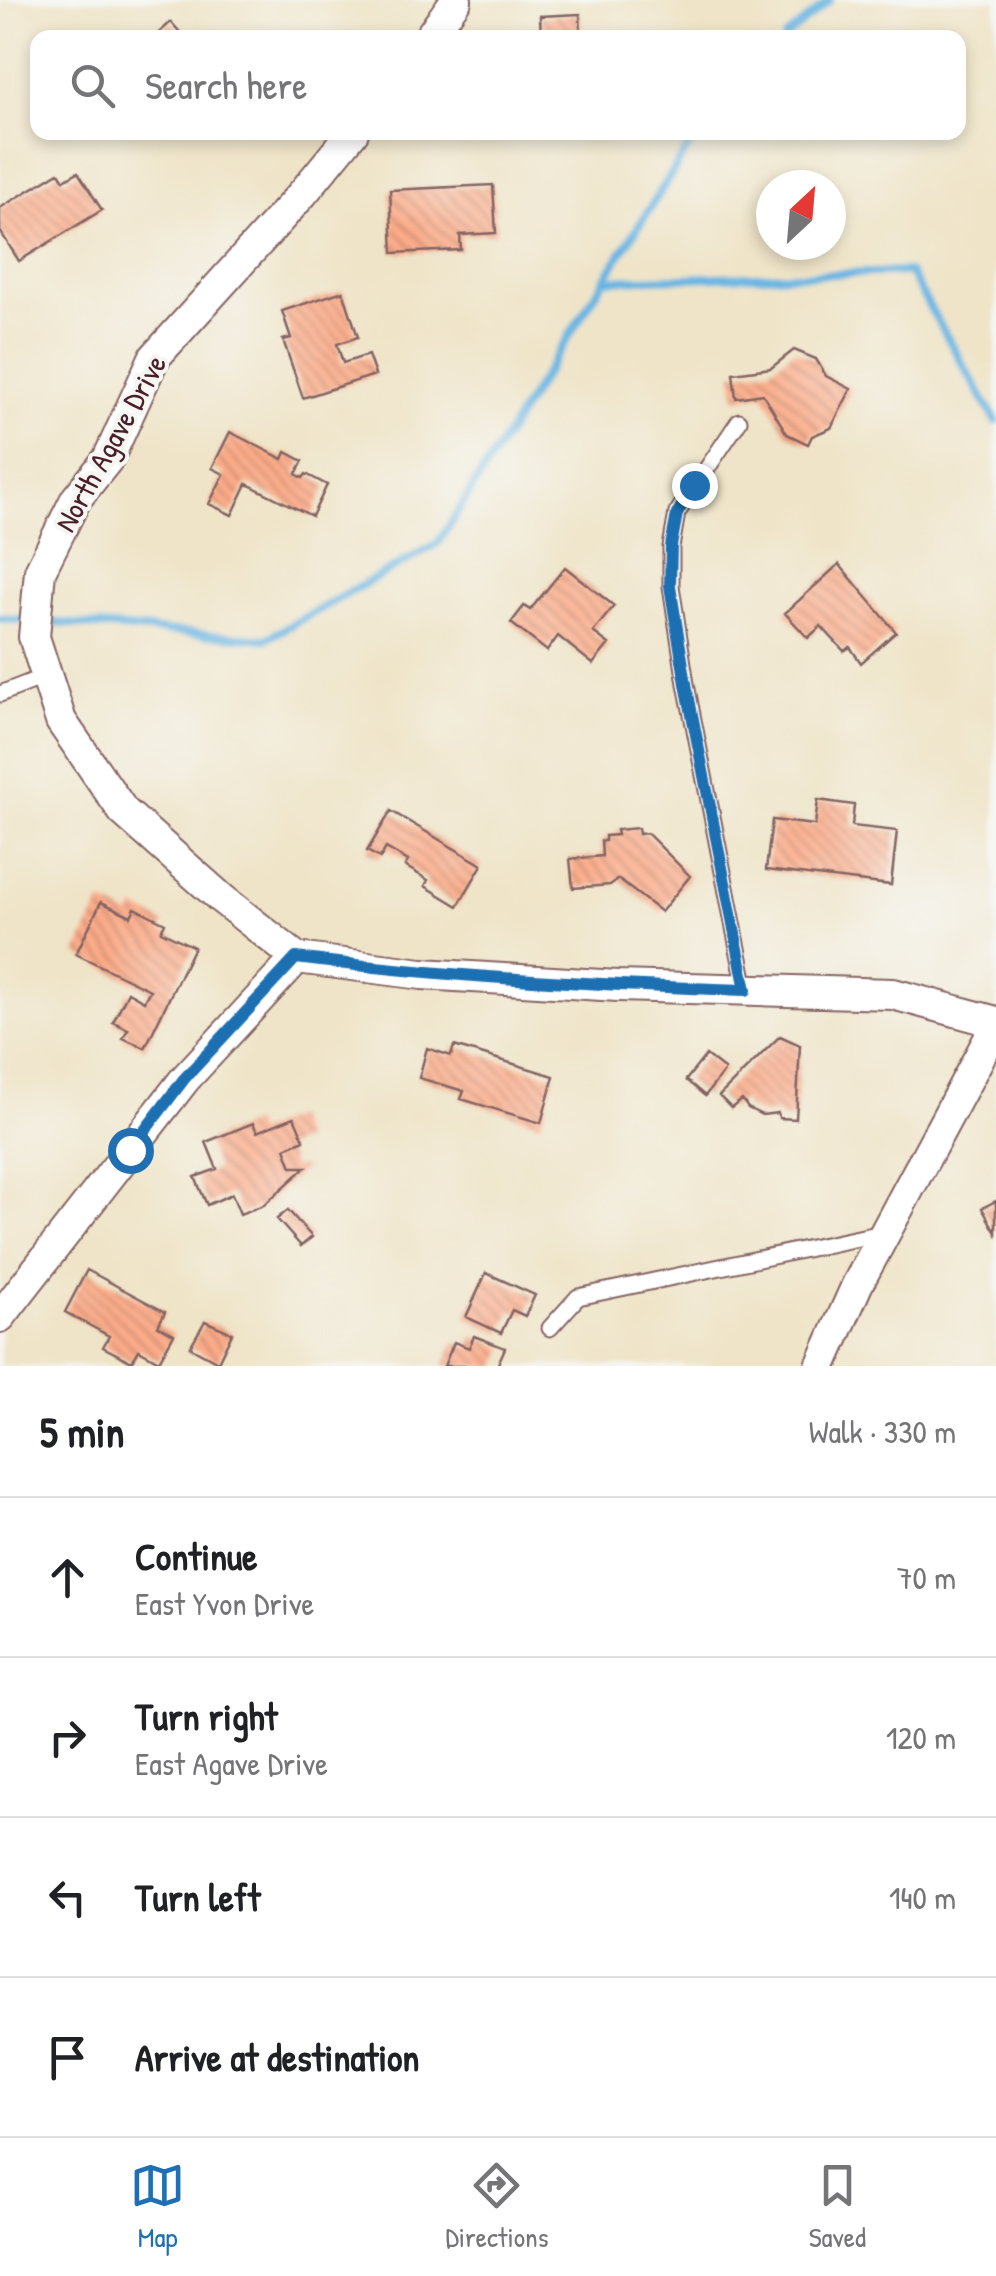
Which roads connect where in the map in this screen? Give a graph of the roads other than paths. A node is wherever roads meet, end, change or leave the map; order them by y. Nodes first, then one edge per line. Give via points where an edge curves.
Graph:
1 (456, 0) edge
2 (435, 30) edge
3 (346, 140) edge
4 (739, 421) dead end
5 (46, 676) junction
6 (0, 694) edge
7 (296, 958) junction
8 (746, 990) junction
9 (996, 1024) edge
10 (886, 1232) junction
11 (0, 1318) edge
12 (550, 1328) dead end
13 (820, 1366) edge

1 - 2 street
3 - 5 street, North Agave Drive via 154,358 108,459 76,499 40,571 34,637
4 - 8 lane via 677,514 670,586
5 - 6 lane
5 - 7 street, North Agave Drive via 61,721 123,811
7 - 8 street via 422,974
7 - 11 street via 184,1079
8 - 9 street via 893,994
9 - 10 street
10 - 12 lane via 578,1297
10 - 13 street

